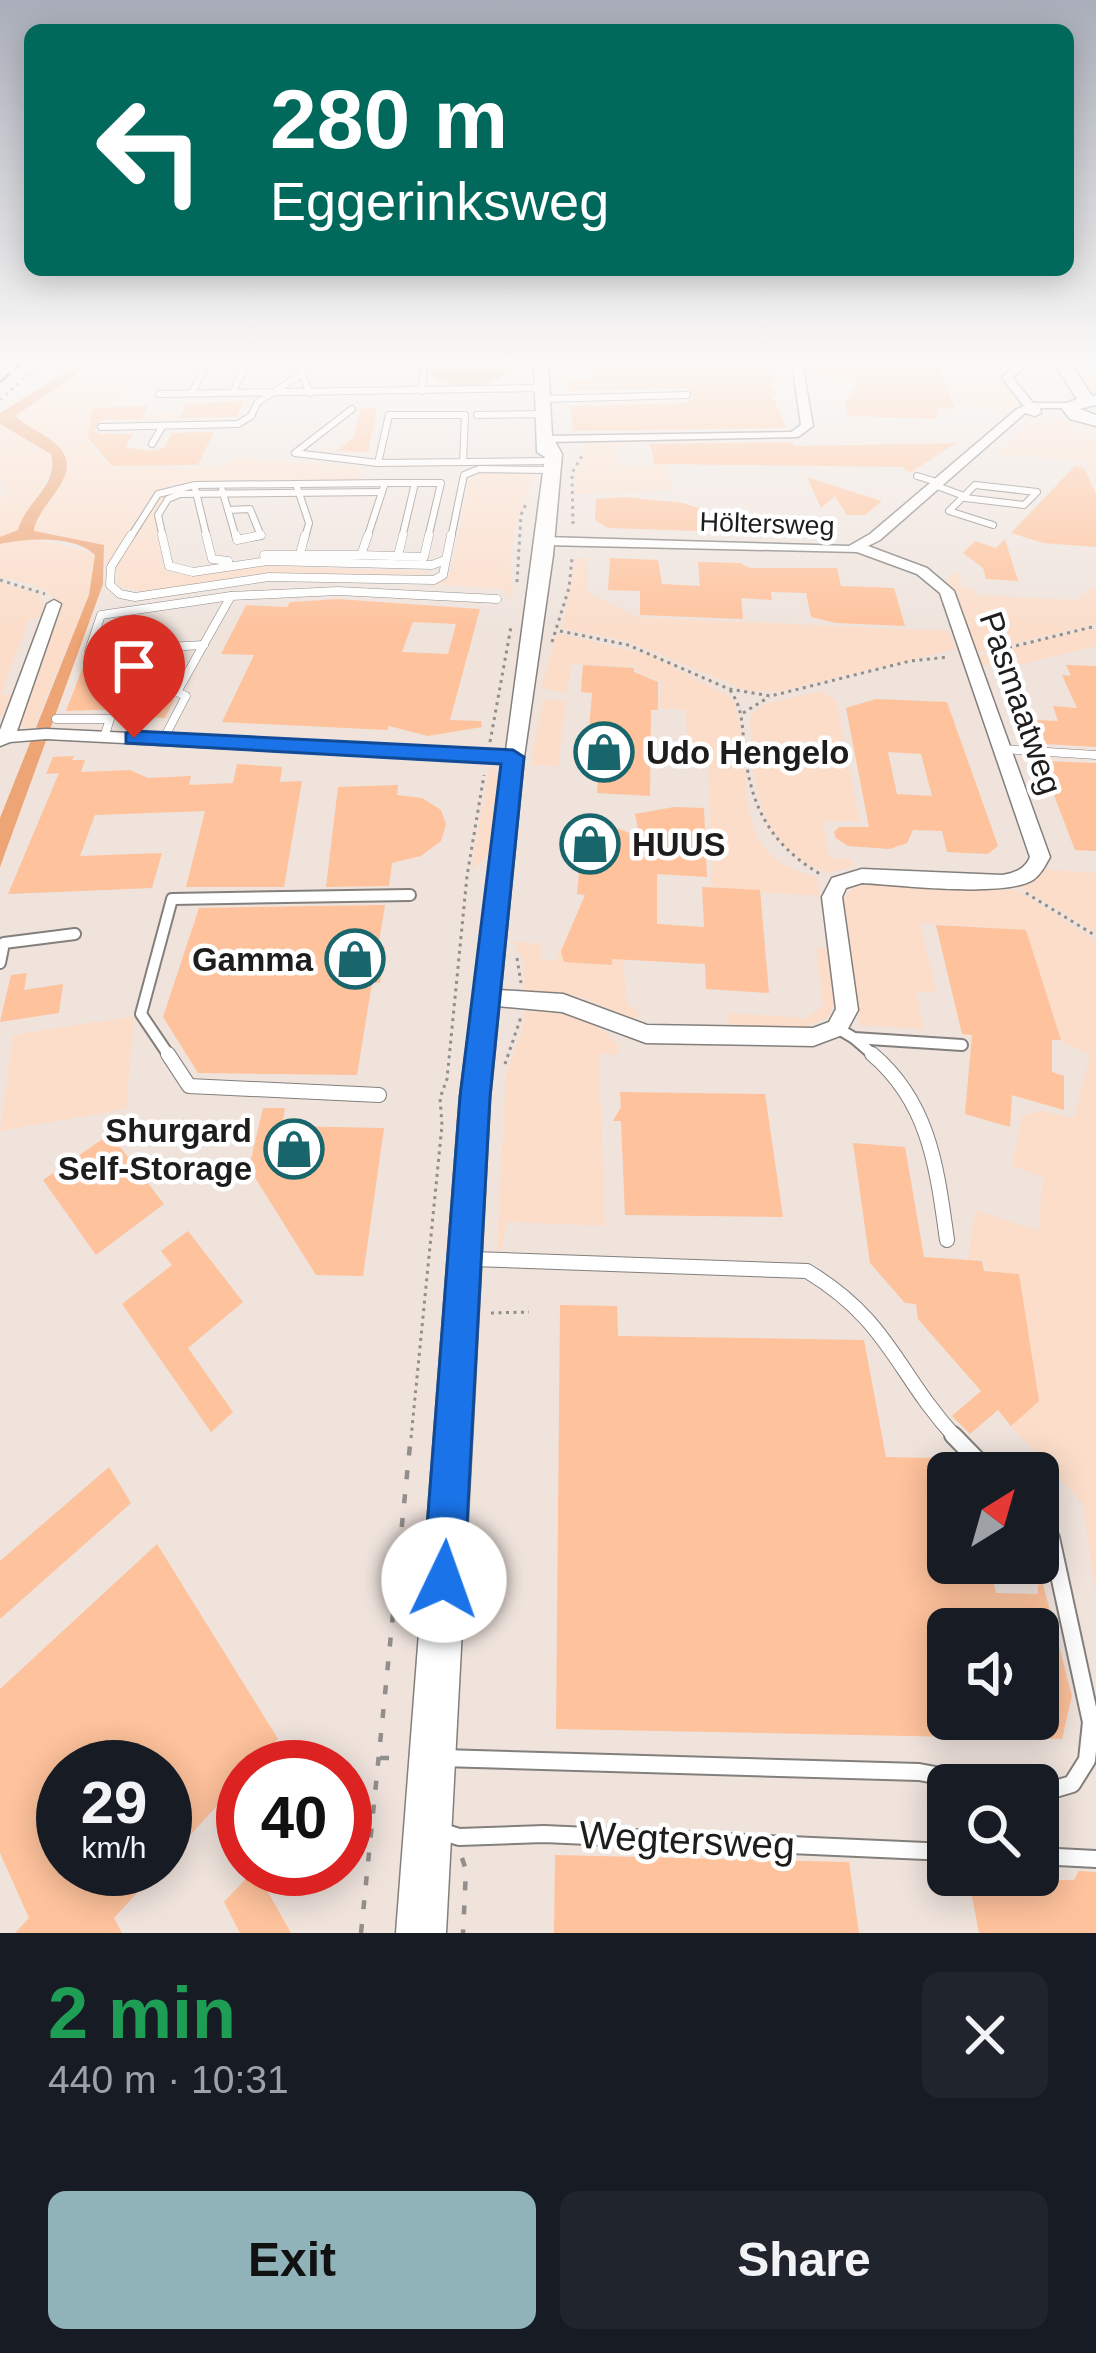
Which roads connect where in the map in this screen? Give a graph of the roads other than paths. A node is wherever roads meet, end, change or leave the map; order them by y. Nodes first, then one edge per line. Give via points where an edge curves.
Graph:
1 (297, 453) edge
2 (377, 453) edge
3 (464, 453) edge
4 (546, 453) edge
5 (975, 453) edge
6 (374, 462) junction
7 (464, 462) junction
8 (550, 466) junction
9 (917, 476) dead end
10 (415, 483) junction
11 (367, 484) junction
12 (938, 484) junction
13 (297, 488) junction
14 (384, 488) junction
15 (195, 489) junction
16 (222, 489) junction
17 (964, 497) junction
18 (228, 510) junction
19 (993, 525) dead end
20 (545, 541) junction
21 (859, 548) junction
22 (300, 554) junction
23 (361, 555) junction
24 (398, 556) junction
25 (445, 560) junction
26 (231, 596) junction
27 (497, 599) dead end
28 (53, 604) road end
29 (203, 645) junction
30 (3, 739) edge
31 (164, 740) junction
32 (1001, 749) junction
33 (1096, 755) edge
34 (500, 756) junction
35 (410, 895) dead end
36 (75, 934) dead end
37 (0, 963) edge
38 (484, 998) junction
39 (846, 1033) junction
40 (962, 1045) dead end
41 (379, 1095) dead end
42 (947, 1240) dead end
43 (463, 1258) junction
44 (971, 1452) edge
45 (1059, 1575) edge
46 (433, 1757) junction
47 (927, 1773) edge
48 (1059, 1788) edge
49 (428, 1828) junction
50 (927, 1851) edge
51 (1059, 1857) edge
52 (1096, 1859) edge
53 (422, 1933) edge

1 - 6 lane
2 - 6 lane
3 - 7 lane
4 - 8 street
5 - 12 street, Höltersweg
6 - 7 lane
6 - 11 lane
7 - 8 lane
8 - 20 street
8 - 25 lane via 464,475
9 - 12 lane
10 - 14 lane
10 - 24 lane
10 - 24 lane via 441,483 424,557
11 - 13 lane
11 - 14 lane
12 - 17 lane
12 - 21 street, Höltersweg
13 - 14 lane
13 - 16 lane
13 - 22 lane via 309,523
14 - 23 lane
15 - 16 lane
15 - 22 lane via 216,562
15 - 25 lane via 168,499 158,515 169,566 179,571 268,561
15 - 25 lane via 158,494 111,567 110,585 120,594 269,577 434,580
16 - 18 lane
17 - 17 lane via 1024,505 1037,492 975,485
17 - 19 lane via 949,511
18 - 18 lane via 237,540 261,536 250,509
20 - 21 street, Höltersweg
20 - 34 street
21 - 32 street, Pasmaatweg via 942,584
22 - 23 lane
23 - 24 lane
26 - 27 lane via 338,591
26 - 29 lane
26 - 29 lane via 101,615 89,651
28 - 30 street
29 - 31 lane via 177,692 186,696
30 - 31 street via 43,730
31 - 34 street
32 - 33 lane
32 - 39 street, Pasmaatweg via 1040,857 1030,873 1010,881 862,876 839,883 832,897
34 - 38 street
35 - 41 lane via 172,899 141,1014 189,1086
36 - 37 lane via 4,943
38 - 39 street via 563,1003 646,1034
38 - 43 street
39 - 40 lane
39 - 42 lane via 893,1069 923,1112
43 - 44 lane via 807,1271 867,1312
43 - 46 street
45 - 48 lane via 1091,1722 1087,1760 1072,1784
46 - 47 lane
46 - 49 street
49 - 50 lane, Wegtersweg via 458,1837
49 - 53 street
51 - 52 lane

